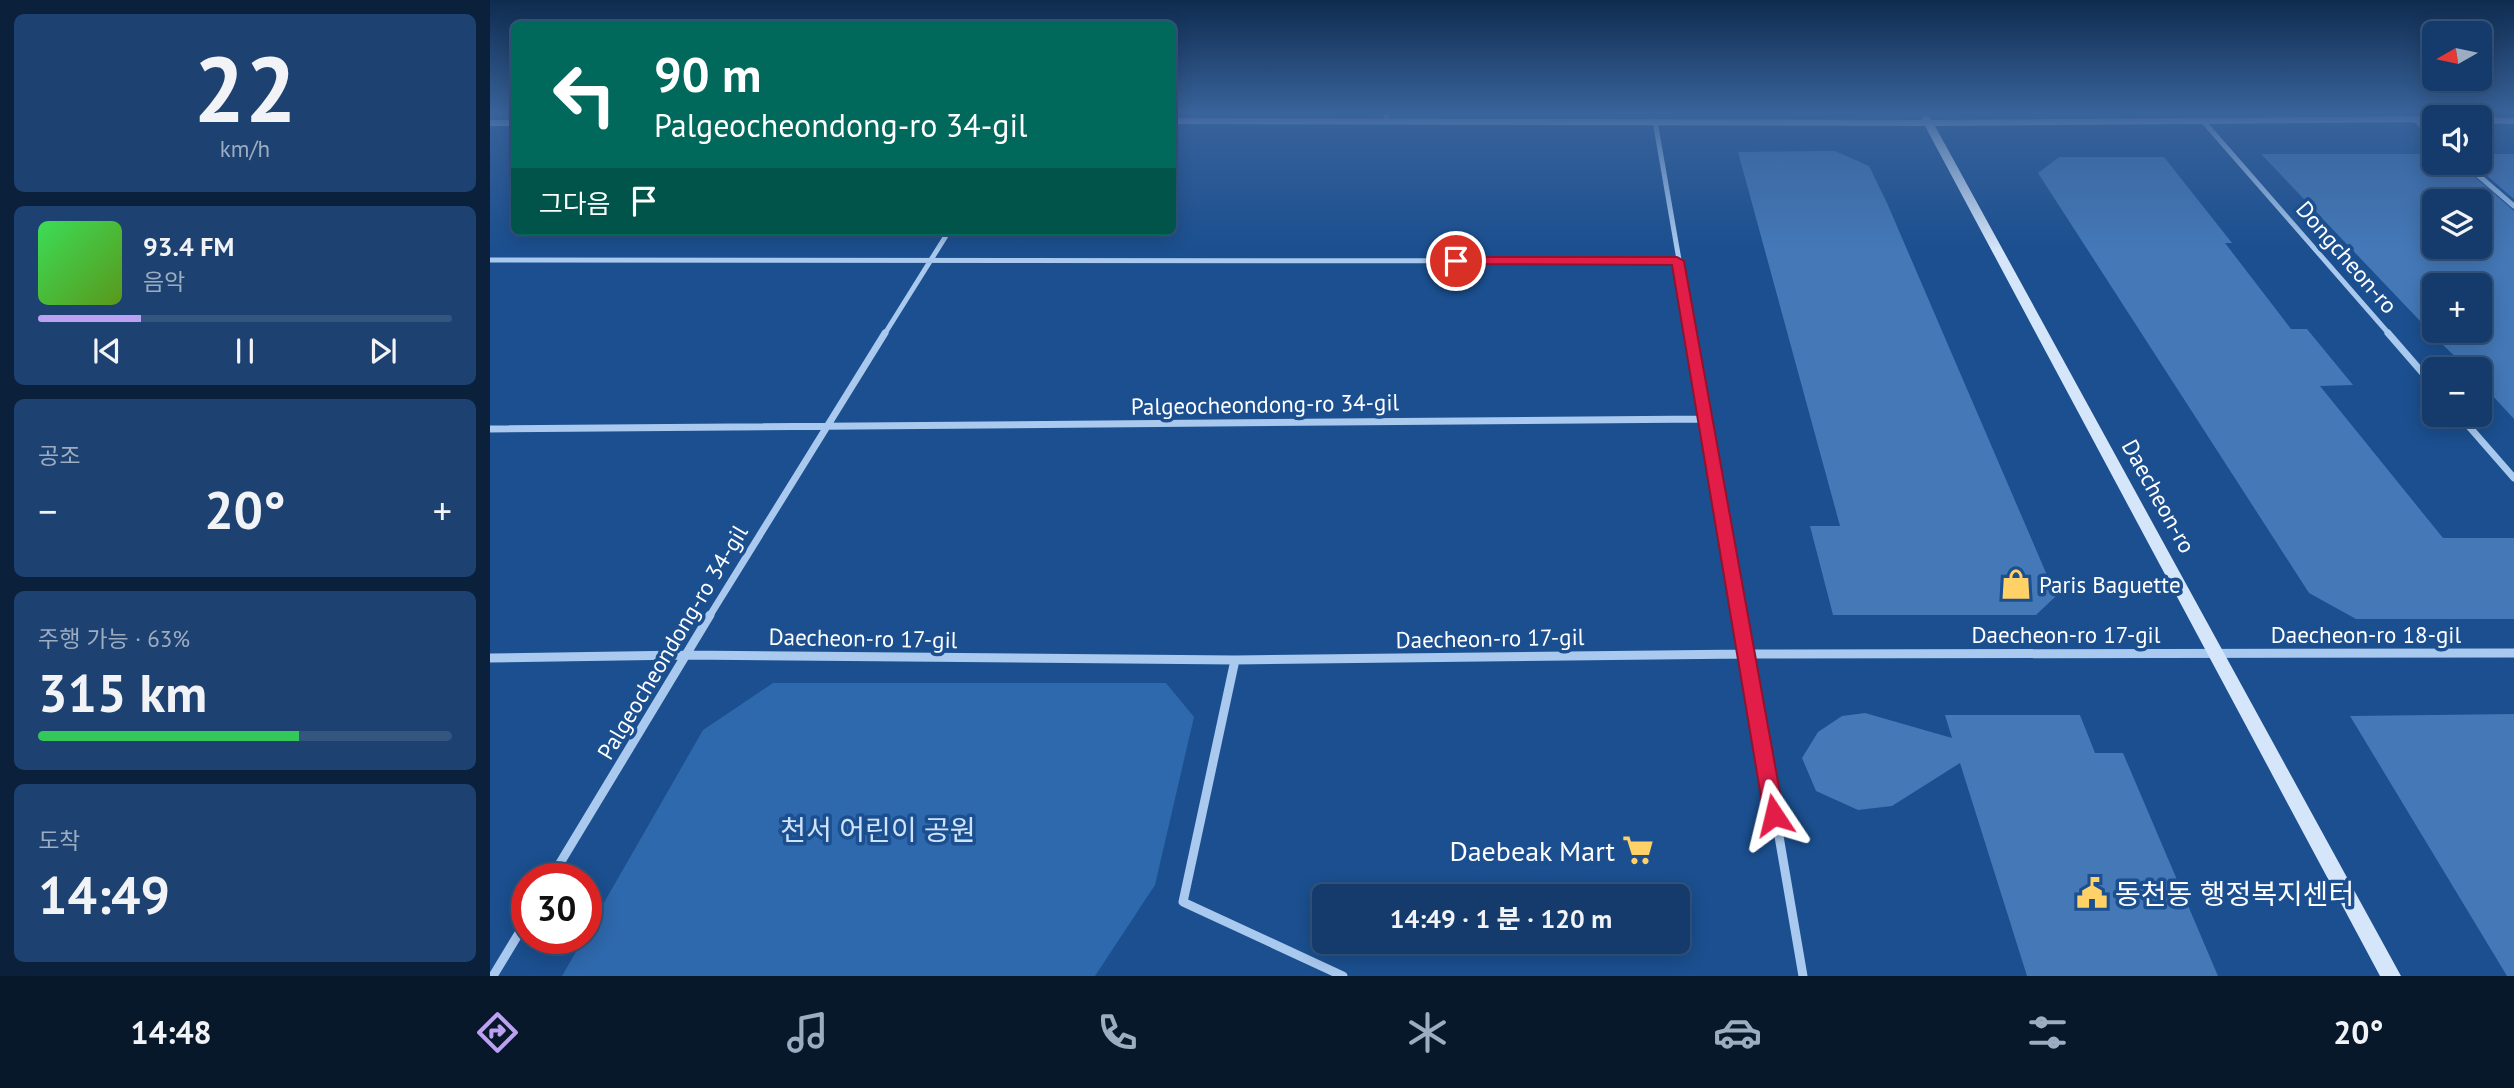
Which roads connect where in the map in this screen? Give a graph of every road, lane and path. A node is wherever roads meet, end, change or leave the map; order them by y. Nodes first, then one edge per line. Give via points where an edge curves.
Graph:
1 (1661, 159) edge
2 (1949, 159) edge
3 (2236, 159) edge
4 (2478, 175) edge
5 (2514, 206) edge
6 (946, 235) edge
7 (931, 259) junction
8 (490, 260) edge
9 (1677, 261) junction
10 (2422, 372) edge
11 (1704, 419) junction
12 (2469, 427) edge
13 (827, 428) junction
14 (490, 429) edge
15 (2514, 478) edge
16 (2219, 653) junction
17 (2514, 653) edge
18 (1745, 654) junction
19 (685, 655) junction
20 (490, 658) edge
21 (1235, 660) junction
22 (560, 863) edge
23 (511, 946) edge
24 (493, 976) edge
25 (1343, 976) edge
26 (1802, 976) edge
27 (2391, 976) edge

1 - 9 street
2 - 16 street, Daecheon-ro
3 - 10 street, Dongcheon-ro
4 - 5 street
6 - 7 street, Palgeocheondong-ro 34-gil
7 - 8 street
7 - 9 street
7 - 13 street, Palgeocheondong-ro 34-gil
9 - 11 street
11 - 13 street, Palgeocheondong-ro 34-gil
11 - 18 street
12 - 15 street
13 - 14 street, Palgeocheondong-ro 34-gil
13 - 19 street, Palgeocheondong-ro 34-gil
16 - 17 street, Daecheon-ro 18-gil
16 - 18 street, Daecheon-ro 17-gil
16 - 27 street, Daecheon-ro
18 - 21 street, Daecheon-ro 17-gil
18 - 26 street
19 - 20 street, Daecheon-ro 17-gil
19 - 21 street, Daecheon-ro 17-gil
19 - 22 street, Palgeocheondong-ro 34-gil
21 - 25 street via 1183,902
23 - 24 street

